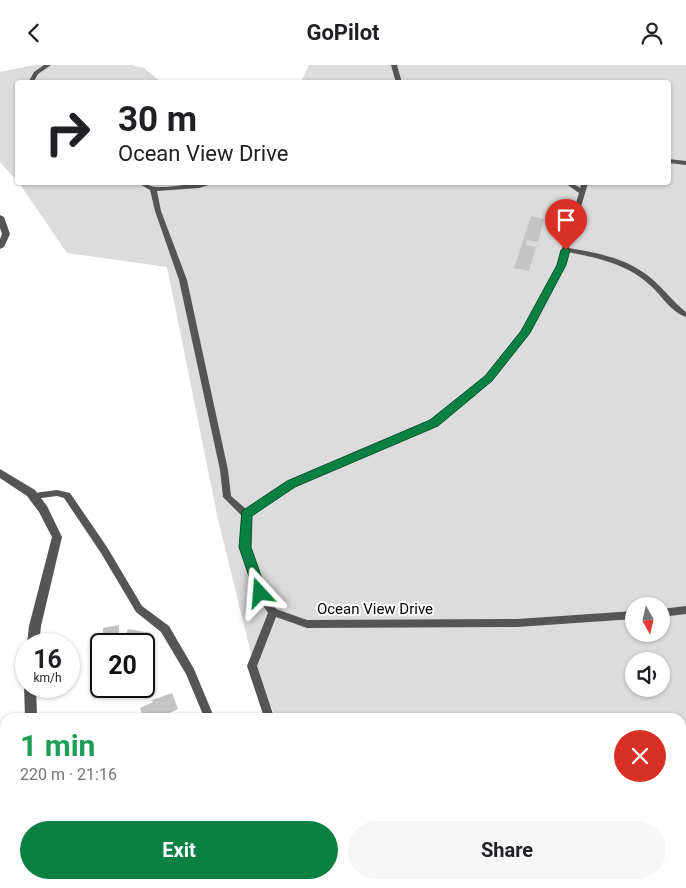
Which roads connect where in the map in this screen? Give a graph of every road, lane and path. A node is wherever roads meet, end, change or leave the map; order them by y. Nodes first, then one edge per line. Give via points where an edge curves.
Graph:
1 (48, 65) edge
2 (394, 65) edge
3 (32, 80) edge
4 (398, 80) edge
5 (671, 161) edge
6 (686, 163) edge
7 (145, 185) edge
8 (203, 185) edge
9 (571, 185) edge
10 (584, 185) edge
11 (153, 189) junction
12 (582, 192) junction
13 (0, 217) edge
14 (0, 247) edge
15 (566, 250) junction
16 (686, 315) edge
17 (0, 474) edge
18 (34, 496) junction
19 (246, 514) junction
20 (686, 610) edge
21 (273, 612) junction
22 (670, 612) edge
23 (625, 616) edge
24 (34, 633) edge
25 (30, 698) edge
26 (31, 713) edge
27 (207, 713) edge
28 (268, 713) edge

1 - 3 lane
2 - 4 lane
5 - 6 lane
7 - 11 lane
8 - 11 lane
9 - 12 lane
10 - 12 lane
11 - 19 lane via 183,280 227,497
12 - 15 lane
13 - 14 street via 6,234
15 - 16 lane via 625,263 649,279 678,311
15 - 19 lane via 525,333 489,379 434,423 291,484
17 - 18 street
18 - 24 street via 57,537
18 - 27 lane via 67,495 139,609 165,629 190,672
19 - 21 lane via 245,547 260,593
20 - 22 lane
21 - 23 lane, Ocean View Drive via 306,624 517,623
21 - 28 lane via 252,666
25 - 26 street

